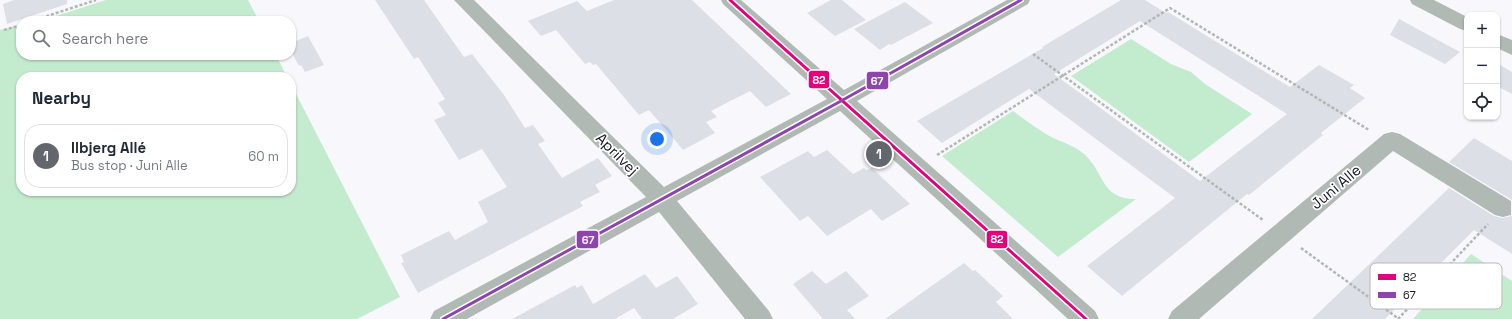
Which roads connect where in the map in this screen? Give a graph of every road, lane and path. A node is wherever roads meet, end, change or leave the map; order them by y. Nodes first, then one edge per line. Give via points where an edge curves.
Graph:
1 (96, 0) edge
2 (463, 0) edge
3 (730, 0) edge
4 (1021, 0) edge
5 (1419, 0) edge
6 (47, 16) edge
7 (1464, 23) edge
8 (16, 26) edge
9 (4, 30) dead end
10 (1500, 42) edge
11 (1512, 48) edge
12 (1033, 54) dead end
13 (1062, 76) junction
14 (841, 101) junction
15 (1389, 143) junction
16 (916, 168) junction
17 (661, 198) junction
18 (1503, 208) joint
19 (1282, 234) junction
20 (1451, 263) edge
21 (1370, 298) edge
22 (1385, 309) edge
23 (1408, 309) edge
24 (443, 319) edge
25 (760, 319) edge
26 (1086, 319) edge
27 (1181, 319) edge
28 (1399, 319) edge

1 - 6 path
2 - 17 street, Aprilvej
3 - 14 street
4 - 14 street
5 - 7 street
8 - 9 path
10 - 11 street
12 - 13 path
13 - 15 path via 1170,8
13 - 16 path
13 - 19 path
14 - 16 street
14 - 17 street
15 - 18 street via 1392,140
15 - 19 street, Juni Alle
16 - 26 street
17 - 24 street
17 - 25 street, Aprilvej
18 - 20 path
19 - 21 path
19 - 27 street, Juni Alle
22 - 28 path
23 - 28 path

